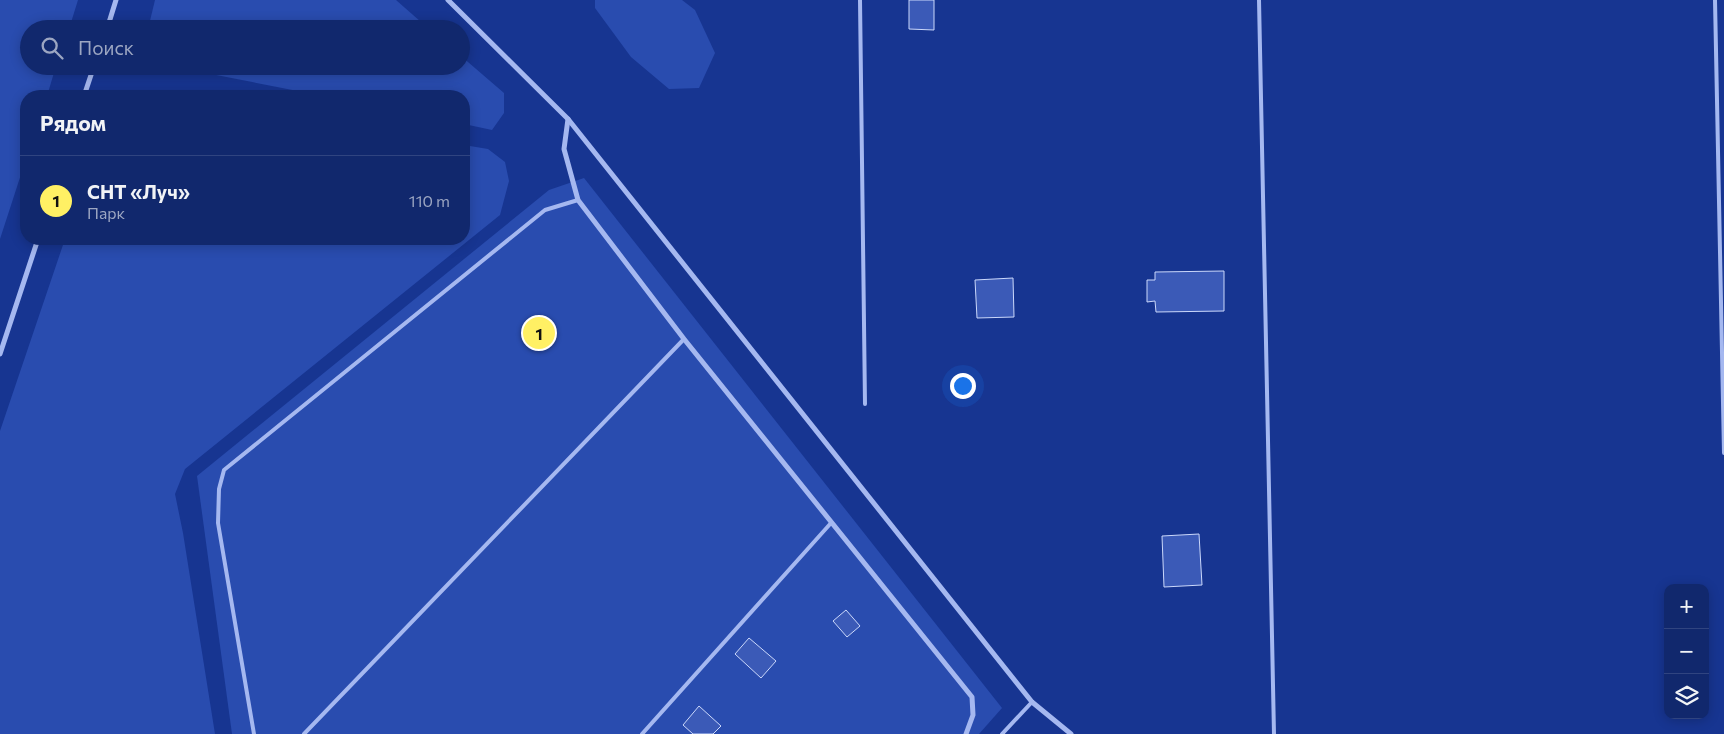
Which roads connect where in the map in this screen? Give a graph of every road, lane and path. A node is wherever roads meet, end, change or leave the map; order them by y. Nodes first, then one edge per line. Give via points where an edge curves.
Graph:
1 (116, 0) edge
2 (448, 0) edge
3 (860, 0) edge
4 (1259, 0) edge
5 (1716, 0) edge
6 (110, 20) edge
7 (468, 20) edge
8 (470, 22) edge
9 (91, 75) edge
10 (86, 90) edge
11 (568, 119) junction
12 (578, 200) junction
13 (36, 245) edge
14 (684, 340) junction
15 (0, 354) edge
16 (865, 404) dead end
17 (1724, 453) edge
18 (831, 523) junction
19 (1032, 702) junction
20 (254, 734) edge
21 (304, 734) edge
22 (642, 734) edge
23 (966, 734) edge
24 (1002, 734) edge
25 (1071, 734) edge
26 (1274, 734) edge

1 - 6 street
2 - 7 street
3 - 16 lane
4 - 26 lane
5 - 17 lane
8 - 11 street
9 - 10 street
11 - 12 street via 564,149
11 - 19 street
12 - 14 street
12 - 20 lane via 545,210 224,470 219,489 218,523
13 - 15 street
14 - 18 street
14 - 21 lane
18 - 22 lane
18 - 23 street via 972,697 973,715
19 - 24 lane
19 - 25 street

